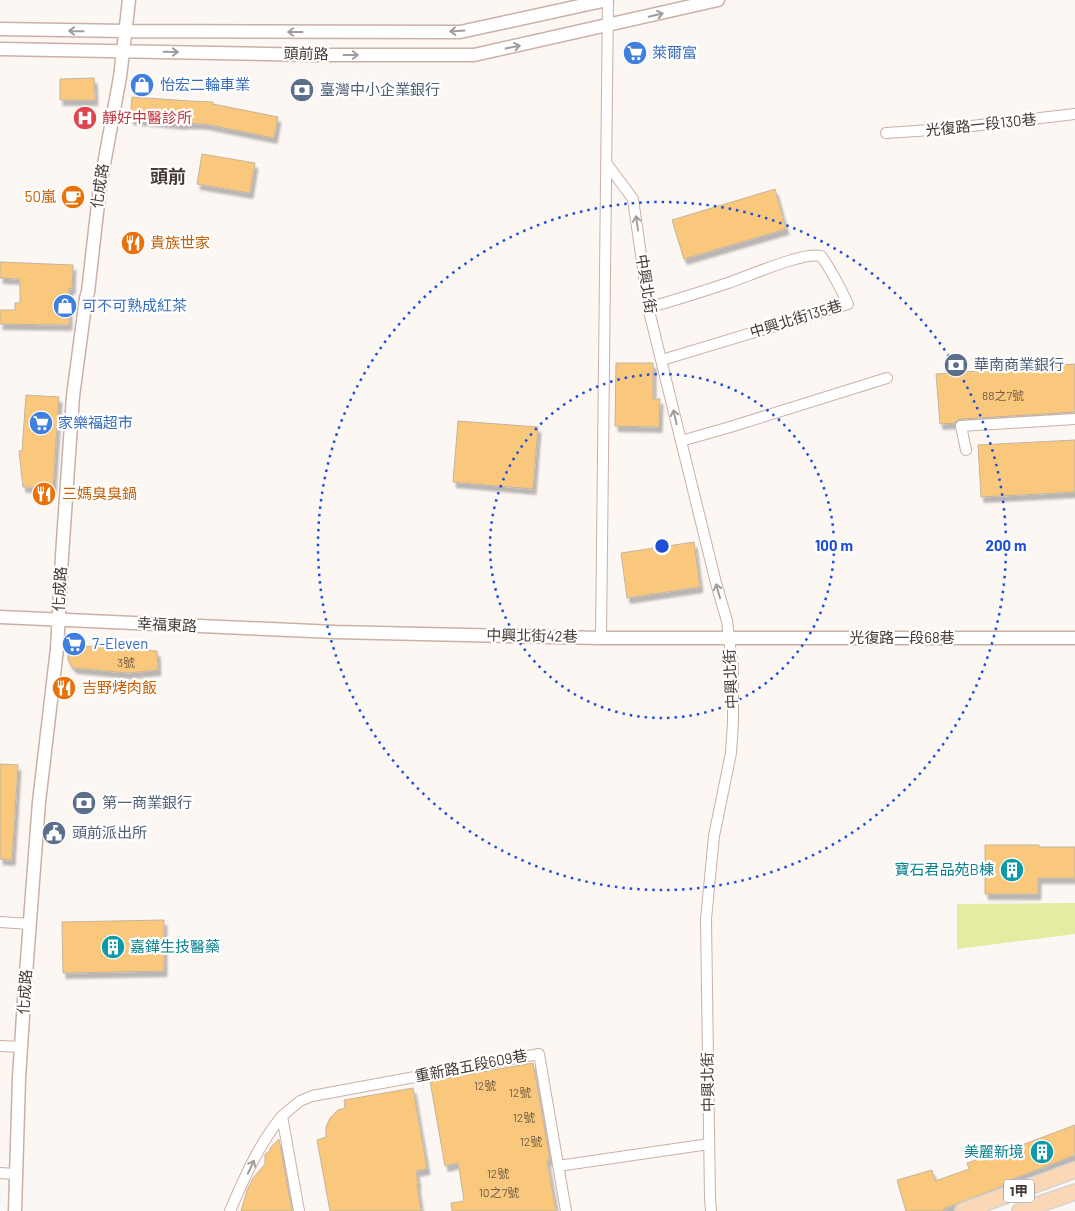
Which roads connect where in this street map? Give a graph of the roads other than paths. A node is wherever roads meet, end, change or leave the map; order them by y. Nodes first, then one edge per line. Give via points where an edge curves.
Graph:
1 (129, 0) edge
2 (608, 0) edge
3 (718, 0) edge
4 (608, 26) junction
5 (0, 29) edge
6 (125, 32) junction
7 (0, 49) edge
8 (122, 51) junction
9 (1075, 114) edge
10 (886, 133) dead end
11 (607, 164) junction
12 (649, 311) junction
13 (662, 360) junction
14 (887, 378) dead end
15 (1075, 418) edge
16 (681, 441) junction
17 (966, 450) dead end
18 (0, 617) edge
19 (58, 620) junction
20 (335, 632) joint
21 (602, 638) junction
22 (1075, 638) edge
23 (729, 639) junction
24 (0, 922) edge
25 (30, 924) junction
26 (0, 1046) edge
27 (21, 1047) junction
28 (282, 1116) junction
29 (709, 1144) junction
30 (558, 1166) junction
31 (1075, 1170) edge
32 (0, 1173) edge
33 (15, 1174) junction
34 (1075, 1192) edge
35 (15, 1211) edge
36 (230, 1211) edge
37 (299, 1211) edge
38 (566, 1211) edge
39 (712, 1211) edge
40 (962, 1211) edge
41 (1020, 1211) edge

1 - 6 street, 化成路
2 - 4 street
2 -> 6 street, 頭前路 via 460,32
4 -> 3 street, 頭前路
8 -> 4 street, 頭前路 via 474,55
4 - 11 street
6 -> 5 street, 頭前路
6 - 8 street, 化成路
7 - 8 street, 頭前路
8 - 19 street, 化成路 via 100,186 74,388
9 - 10 street, 光復路一段130巷 via 946,130
12 -> 11 street, 中興北街 via 633,198
11 - 21 street
12 - 13 street, 中興北街
12 - 13 street, 中興北街135巷 via 654,306 816,255 821,256 837,280 848,304
16 -> 13 street, 中興北街
14 - 16 street
15 - 17 street via 961,426
23 -> 16 street, 中興北街
18 - 19 street, 幸福東路
19 - 20 street, 幸福東路
19 - 25 street, 化成路
20 - 21 street, 中興北街42巷
21 - 23 street, 中興北街42巷
22 - 23 street, 光復路一段68巷
23 - 29 street, 中興北街 via 733,667 731,753 714,836 706,918
24 - 25 street
25 - 27 street, 化成路
26 - 27 street
27 - 33 street, 化成路
28 - 30 street, 重新路五段609巷 via 312,1096 538,1054
36 -> 28 street, 重新路五段609巷 via 260,1147
28 - 37 street
29 - 30 street
29 - 39 street, 中興北街
30 - 38 street, 重新路五段609巷
31 - 40 main road, 1甲
32 - 33 street
33 - 35 street, 化成路
34 - 41 main road, 1甲

